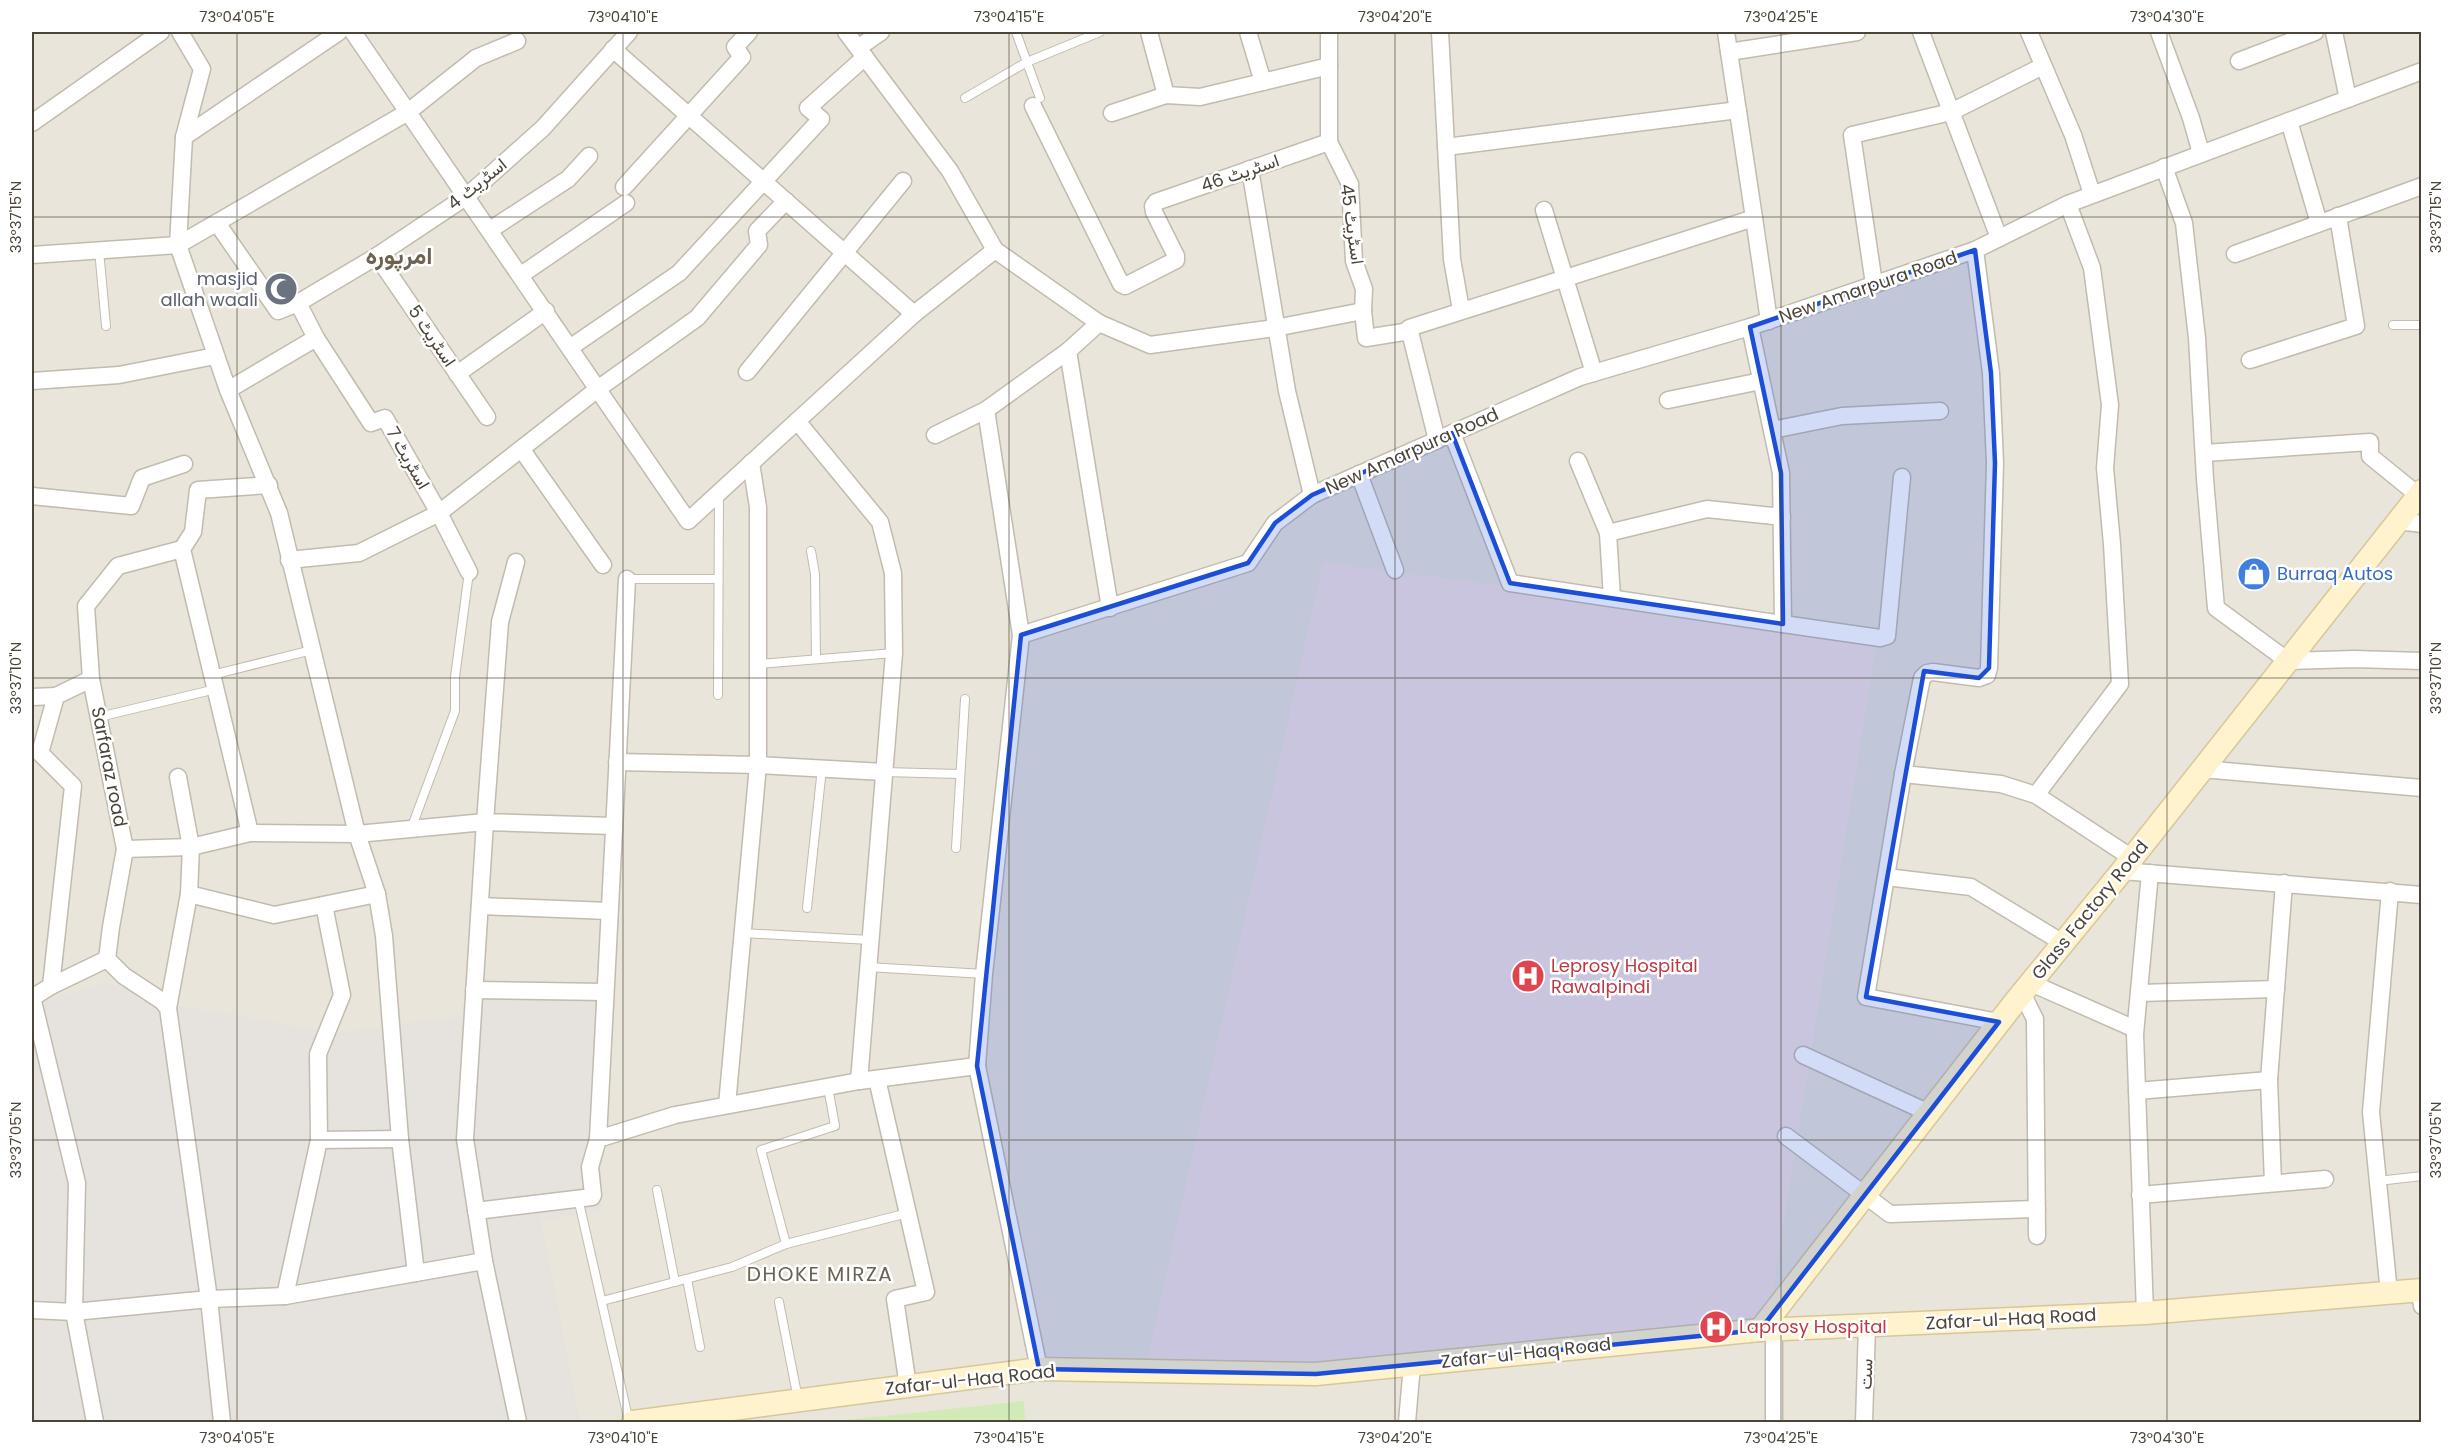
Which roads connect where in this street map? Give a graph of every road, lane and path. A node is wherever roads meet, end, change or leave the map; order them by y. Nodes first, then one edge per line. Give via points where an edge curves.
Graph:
1 (161, 32) edge
2 (180, 32) edge
3 (339, 32) edge
4 (353, 32) edge
5 (629, 32) edge
6 (749, 32) edge
7 (846, 32) edge
8 (881, 32) edge
9 (1016, 32) edge
10 (1100, 32) edge
11 (1149, 32) edge
12 (1248, 32) edge
13 (1329, 32) edge
14 (1440, 32) edge
15 (1726, 32) edge
16 (1857, 32) edge
17 (1922, 32) edge
18 (2029, 32) edge
19 (2159, 32) edge
20 (2315, 32) edge
21 (2334, 32) edge
22 (517, 41) dead end
23 (613, 49) junction
24 (1729, 52) junction
25 (861, 53) junction
26 (2239, 61) dead end
27 (1027, 62) junction
28 (1329, 66) junction
29 (2043, 66) junction
30 (2421, 71) edge
31 (1263, 82) junction
32 (1166, 95) junction
33 (965, 98) dead end
34 (2348, 99) junction
35 (1037, 102) joint
36 (1738, 110) junction
37 (408, 112) junction
38 (1951, 112) junction
39 (1112, 113) dead end
40 (690, 117) junction
41 (2289, 121) junction
42 (32, 123) edge
43 (184, 137) junction
44 (1329, 142) junction
45 (1446, 147) junction
46 (2200, 153) junction
47 (589, 156) dead end
48 (2164, 167) junction
49 (1250, 169) junction
50 (764, 182) junction
51 (903, 182) dead end
52 (2421, 186) edge
53 (2092, 194) junction
54 (467, 196) junction
55 (786, 201) junction
56 (2068, 204) junction
57 (1544, 210) dead end
58 (2338, 216) junction
59 (1754, 218) junction
60 (217, 223) junction
61 (2319, 223) junction
62 (490, 230) junction
63 (1999, 238) junction
64 (178, 245) junction
65 (99, 250) junction
66 (995, 250) junction
67 (1975, 250) junction
68 (845, 253) junction
69 (2235, 254) dead end
70 (32, 255) edge
71 (377, 256) junction
72 (521, 275) junction
73 (1565, 276) junction
74 (1874, 284) junction
75 (298, 303) junction
76 (1461, 310) junction
77 (546, 311) junction
78 (1363, 311) junction
79 (914, 314) junction
80 (1769, 321) junction
81 (1100, 323) junction
82 (2393, 325) dead end
83 (2421, 325) edge
84 (106, 326) dead end
85 (1750, 327) junction
86 (1275, 328) junction
87 (1410, 331) junction
88 (316, 338) junction
89 (571, 347) junction
90 (1068, 351) junction
91 (216, 356) junction
92 (2250, 360) dead end
93 (747, 372) dead end
94 (1594, 373) junction
95 (457, 374) junction
96 (32, 381) edge
97 (1761, 381) junction
98 (599, 388) junction
99 (228, 390) junction
100 (1668, 400) dead end
101 (986, 410) junction
102 (1940, 411) dead end
103 (487, 417) dead end
104 (797, 421) junction
105 (1772, 430) junction
106 (934, 435) dead end
107 (1444, 437) junction
108 (522, 450) junction
109 (2204, 453) junction
110 (1578, 461) dead end
111 (751, 463) junction
112 (184, 464) dead end
113 (1359, 474) junction
114 (1902, 477) dead end
115 (269, 485) junction
116 (719, 492) junction
117 (2420, 493) edge
118 (1312, 495) junction
119 (32, 496) edge
120 (439, 513) junction
121 (1782, 518) junction
122 (2398, 521) junction
123 (2421, 524) edge
124 (1608, 533) junction
125 (182, 549) junction
126 (811, 551) dead end
127 (290, 560) junction
128 (516, 562) dead end
129 (603, 565) dead end
130 (1395, 570) dead end
131 (469, 572) joint
132 (627, 579) joint
133 (718, 579) junction
134 (1612, 598) junction
135 (1110, 608) junction
136 (1783, 624) junction
137 (1021, 635) junction
138 (312, 650) junction
139 (894, 653) junction
140 (816, 659) junction
141 (2288, 661) junction
142 (2421, 661) edge
143 (758, 664) junction
144 (92, 679) junction
145 (214, 682) junction
146 (718, 695) dead end
147 (56, 696) junction
148 (32, 697) edge
149 (965, 699) dead end
150 (99, 717) junction
151 (617, 762) junction
152 (758, 765) junction
153 (822, 768) junction
154 (2202, 769) junction
155 (884, 772) junction
156 (960, 774) junction
157 (1903, 774) junction
158 (178, 777) dead end
159 (2421, 788) edge
160 (2036, 795) junction
161 (485, 822) junction
162 (613, 826) junction
163 (411, 828) junction
164 (250, 833) junction
165 (357, 834) junction
166 (191, 848) junction
167 (956, 848) dead end
168 (125, 849) junction
169 (2127, 864) junction
170 (2151, 873) junction
171 (1886, 877) junction
172 (2284, 883) junction
173 (2390, 891) junction
174 (189, 894) junction
175 (377, 894) junction
176 (2421, 895) edge
177 (324, 905) junction
178 (480, 906) junction
179 (807, 908) dead end
180 (609, 911) junction
181 (743, 933) junction
182 (870, 940) junction
183 (2063, 943) junction
184 (107, 959) junction
185 (868, 968) junction
186 (984, 974) junction
187 (51, 986) junction
188 (2027, 988) junction
189 (2276, 989) junction
190 (474, 990) junction
191 (605, 992) junction
192 (2139, 993) junction
193 (32, 998) edge
194 (168, 1008) junction
195 (2000, 1022) junction
196 (2135, 1029) junction
197 (1803, 1054) dead end
198 (977, 1066) junction
199 (877, 1079) junction
200 (2269, 1080) junction
201 (859, 1082) junction
202 (828, 1087) junction
203 (2137, 1091) junction
204 (727, 1105) junction
205 (1929, 1113) junction
206 (1786, 1136) dead end
207 (400, 1139) junction
208 (598, 1139) junction
209 (319, 1140) junction
210 (2421, 1176) edge
211 (2325, 1179) dead end
212 (2378, 1181) junction
213 (2272, 1183) junction
214 (657, 1190) dead end
215 (1865, 1194) junction
216 (2140, 1195) junction
217 (578, 1198) junction
218 (2037, 1209) junction
219 (476, 1211) junction
220 (908, 1213) junction
221 (2037, 1236) dead end
222 (786, 1244) junction
223 (484, 1261) junction
224 (416, 1273) junction
225 (687, 1279) junction
226 (675, 1282) junction
227 (2389, 1293) junction
228 (285, 1296) junction
229 (2421, 1296) edge
230 (209, 1299) junction
231 (602, 1301) junction
232 (779, 1302) dead end
233 (32, 1310) edge
234 (74, 1312) junction
235 (2145, 1313) junction
236 (1867, 1325) junction
237 (1767, 1330) junction
238 (700, 1347) dead end
239 (1412, 1365) junction
240 (1039, 1369) junction
241 (908, 1386) junction
242 (798, 1400) junction
243 (657, 1420) edge
244 (95, 1422) edge
245 (222, 1422) edge
246 (518, 1422) edge
247 (631, 1422) edge
248 (1407, 1422) edge
249 (1774, 1422) edge
250 (1864, 1422) edge

1 - 42 street
2 - 43 street via 202,69
3 - 43 street
4 - 37 street
5 - 23 street, اسٹریٹ 4
6 - 40 street via 735,48 742,57
7 - 25 street
8 - 25 street
9 - 27 lane
10 - 27 lane
11 - 32 street
12 - 31 street
13 - 28 street, اسٹریٹ 45
14 - 45 street
15 - 24 street
16 - 24 street
17 - 38 street
18 - 29 street
19 - 46 street
20 - 26 street
21 - 34 street
22 - 37 street via 476,58
23 - 40 street
23 - 54 street, اسٹریٹ 4 via 543,128
24 - 36 street
25 - 50 street via 808,108 821,119
25 - 66 street via 950,171
27 - 33 lane
27 - 35 lane
28 - 31 street
28 - 44 street, اسٹریٹ 45
29 - 38 street
29 - 53 street via 2073,135
30 - 34 street, New Amarpura Road
31 - 32 street via 1200,97
32 - 39 street
34 - 41 street, New Amarpura Road
35 - 49 street, اسٹریٹ 46 via 1125,286 1176,260 1153,206 1156,202
36 - 45 street
36 - 59 street
37 - 54 street
37 - 60 street
38 - 63 street
38 - 74 street via 1852,135
40 - 50 street
40 - 72 street via 625,195
41 - 46 street, New Amarpura Road
41 - 61 street
43 - 64 street
44 - 49 street, اسٹریٹ 46
44 - 78 street, اسٹریٹ 45 via 1350,184 1354,261 1364,290
45 - 76 street via 1452,259
46 - 48 street, New Amarpura Road
47 - 62 street via 568,179
48 - 53 street, New Amarpura Road
48 - 109 street via 2184,223 2198,338
49 - 86 street
50 - 55 street
50 - 89 street via 679,273
51 - 68 street
52 - 58 street
53 - 56 street, New Amarpura Road
54 - 62 street
54 - 71 street, اسٹریٹ 4
55 - 68 street
55 - 98 street via 757,231 759,245 697,318
56 - 63 street, New Amarpura Road
56 - 160 street via 2092,268 2110,405 2105,468 2120,684
57 - 73 street
58 - 61 street
58 - 92 street via 2356,326
59 - 73 street
59 - 80 street
60 - 64 street
60 - 75 street via 278,311
61 - 69 street
62 - 72 street
63 - 67 street, New Amarpura Road
64 - 65 street
64 - 91 street
65 - 70 street
65 - 84 lane
66 - 79 street
66 - 81 street
67 - 74 street, New Amarpura Road
67 - 157 street via 1991,373 1995,463 1989,668 1987,675 1980,678 1927,673
68 - 79 street
68 - 93 street
71 - 75 street, اسٹریٹ 4
71 - 95 street, اسٹریٹ 5
72 - 77 street
73 - 76 street
73 - 94 street
74 - 80 street, New Amarpura Road
75 - 88 street, اسٹریٹ 7
76 - 87 street via 1409,328
77 - 89 street
77 - 95 street
78 - 86 street
78 - 87 street, اسٹریٹ 45 via 1366,338
79 - 104 street
80 - 85 street, New Amarpura Road
81 - 86 street via 1150,345
81 - 90 street
82 - 83 lane
85 - 94 street, New Amarpura Road
85 - 97 street
86 - 118 street
87 - 107 street
88 - 99 street
88 - 120 street, اسٹریٹ 7 via 371,423 385,418
89 - 98 street
90 - 101 street
90 - 135 street
91 - 96 street via 119,375
91 - 99 street
94 - 107 street, New Amarpura Road
95 - 103 street, اسٹریٹ 5
97 - 100 street
97 - 105 street
98 - 108 street
98 - 116 street via 688,521
99 - 115 street
101 - 106 street
101 - 137 street
102 - 105 street via 1842,416
104 - 111 street
104 - 139 street via 880,522 892,573
105 - 121 street via 1781,473
107 - 113 street, New Amarpura Road
107 - 134 street via 1510,583
108 - 120 street
108 - 129 street
109 - 117 street via 2370,442 2370,456
109 - 141 street via 2216,608
110 - 124 street
111 - 116 street
111 - 143 street via 758,507
112 - 119 street via 142,478 131,506
113 - 118 street, New Amarpura Road
113 - 130 street
114 - 136 street via 1887,636
115 - 125 street via 198,490 193,532
115 - 127 street
116 - 133 lane
117 - 122 street, Glass Factory Road
118 - 135 street, New Amarpura Road via 1275,523 1248,563
120 - 127 street via 359,553
120 - 131 street, اسٹریٹ 7
121 - 124 street via 1707,509
121 - 136 street
122 - 123 street
122 - 141 street, Glass Factory Road
124 - 134 street
125 - 144 street, Sarfaraz road via 118,566 86,606
125 - 145 street
126 - 140 lane
127 - 138 street
128 - 161 street via 500,622
131 - 163 lane via 455,677 455,711
132 - 133 lane
132 - 151 street
133 - 146 lane
134 - 136 street
135 - 137 street, New Amarpura Road
137 - 186 street
138 - 145 lane
138 - 165 street
139 - 140 lane
139 - 155 street
140 - 143 lane
141 - 142 street
141 - 154 street, Glass Factory Road
143 - 152 street
144 - 147 street
144 - 150 street, Sarfaraz road
145 - 150 lane
145 - 164 street
147 - 148 street
147 - 187 street via 40,753 73,786
149 - 156 lane
150 - 168 street, Sarfaraz road
151 - 152 street
151 - 162 street
152 - 153 street
152 - 181 street
153 - 155 street
153 - 179 lane
154 - 159 street
154 - 169 street, Glass Factory Road
155 - 156 lane
155 - 182 street
156 - 167 lane
157 - 160 street via 2001,784
157 - 171 street
158 - 166 street
160 - 169 street
161 - 162 street
161 - 163 street
161 - 178 street
162 - 180 street
163 - 165 street
164 - 165 street
164 - 166 street
165 - 175 street
166 - 168 street
166 - 174 street
168 - 184 street, Sarfaraz road
169 - 170 street
169 - 183 street, Glass Factory Road
170 - 172 street
170 - 192 street
171 - 183 street via 1971,887
171 - 195 street via 1866,997
172 - 173 street
172 - 189 street
173 - 176 street
173 - 212 street via 2371,1112
174 - 177 street via 274,915
174 - 194 street
175 - 177 street
175 - 207 street via 384,936
177 - 209 street via 342,995 318,1054
178 - 180 street
178 - 190 street
180 - 191 street
181 - 182 lane
181 - 204 street
182 - 185 street
183 - 188 street, Glass Factory Road
184 - 187 street
184 - 194 street
185 - 186 lane
185 - 201 street
186 - 198 street
187 - 193 street
188 - 195 street, Glass Factory Road
188 - 196 street
188 - 218 street via 2035,1019
189 - 192 street
189 - 200 street
190 - 191 street
190 - 219 street via 465,1139
191 - 208 street
192 - 196 street
193 - 234 street via 77,1183
194 - 230 street
195 - 205 street, Glass Factory Road
196 - 203 street
197 - 205 street
198 - 199 street
198 - 240 street
199 - 201 street
199 - 220 street
200 - 203 street
200 - 213 street
201 - 202 street
202 - 204 street
202 - 222 lane via 835,1126 761,1150
203 - 216 street
204 - 208 street via 675,1115
205 - 215 street, Glass Factory Road
206 - 215 street
207 - 209 street
207 - 224 street
208 - 217 street via 590,1167 593,1195
209 - 228 street
210 - 212 lane
211 - 213 street
212 - 227 street
213 - 216 street
214 - 226 lane
215 - 218 street via 1890,1214
215 - 237 street, Glass Factory Road
216 - 235 street
217 - 219 street
217 - 231 lane
218 - 221 street
219 - 223 street
220 - 222 lane
220 - 241 street via 926,1292 895,1299
222 - 225 lane via 732,1267
223 - 224 street
223 - 246 street
224 - 228 street
225 - 226 lane
225 - 238 lane
226 - 231 lane
227 - 229 street, Zafar-ul-Haq Road
227 - 235 street, Zafar-ul-Haq Road
228 - 230 street
230 - 234 street
230 - 245 street
231 - 247 lane
232 - 242 lane
233 - 234 street
234 - 244 street
235 - 236 street, Zafar-ul-Haq Road
236 - 237 street, Zafar-ul-Haq Road
236 - 250 street, ست
237 - 239 street, Zafar-ul-Haq Road
237 - 249 street
239 - 240 street, Zafar-ul-Haq Road via 1316,1374
239 - 248 street
240 - 241 street, Zafar-ul-Haq Road
241 - 242 street, Zafar-ul-Haq Road
242 - 243 street, Zafar-ul-Haq Road
243 - 247 street, Zafar-ul-Haq Road

